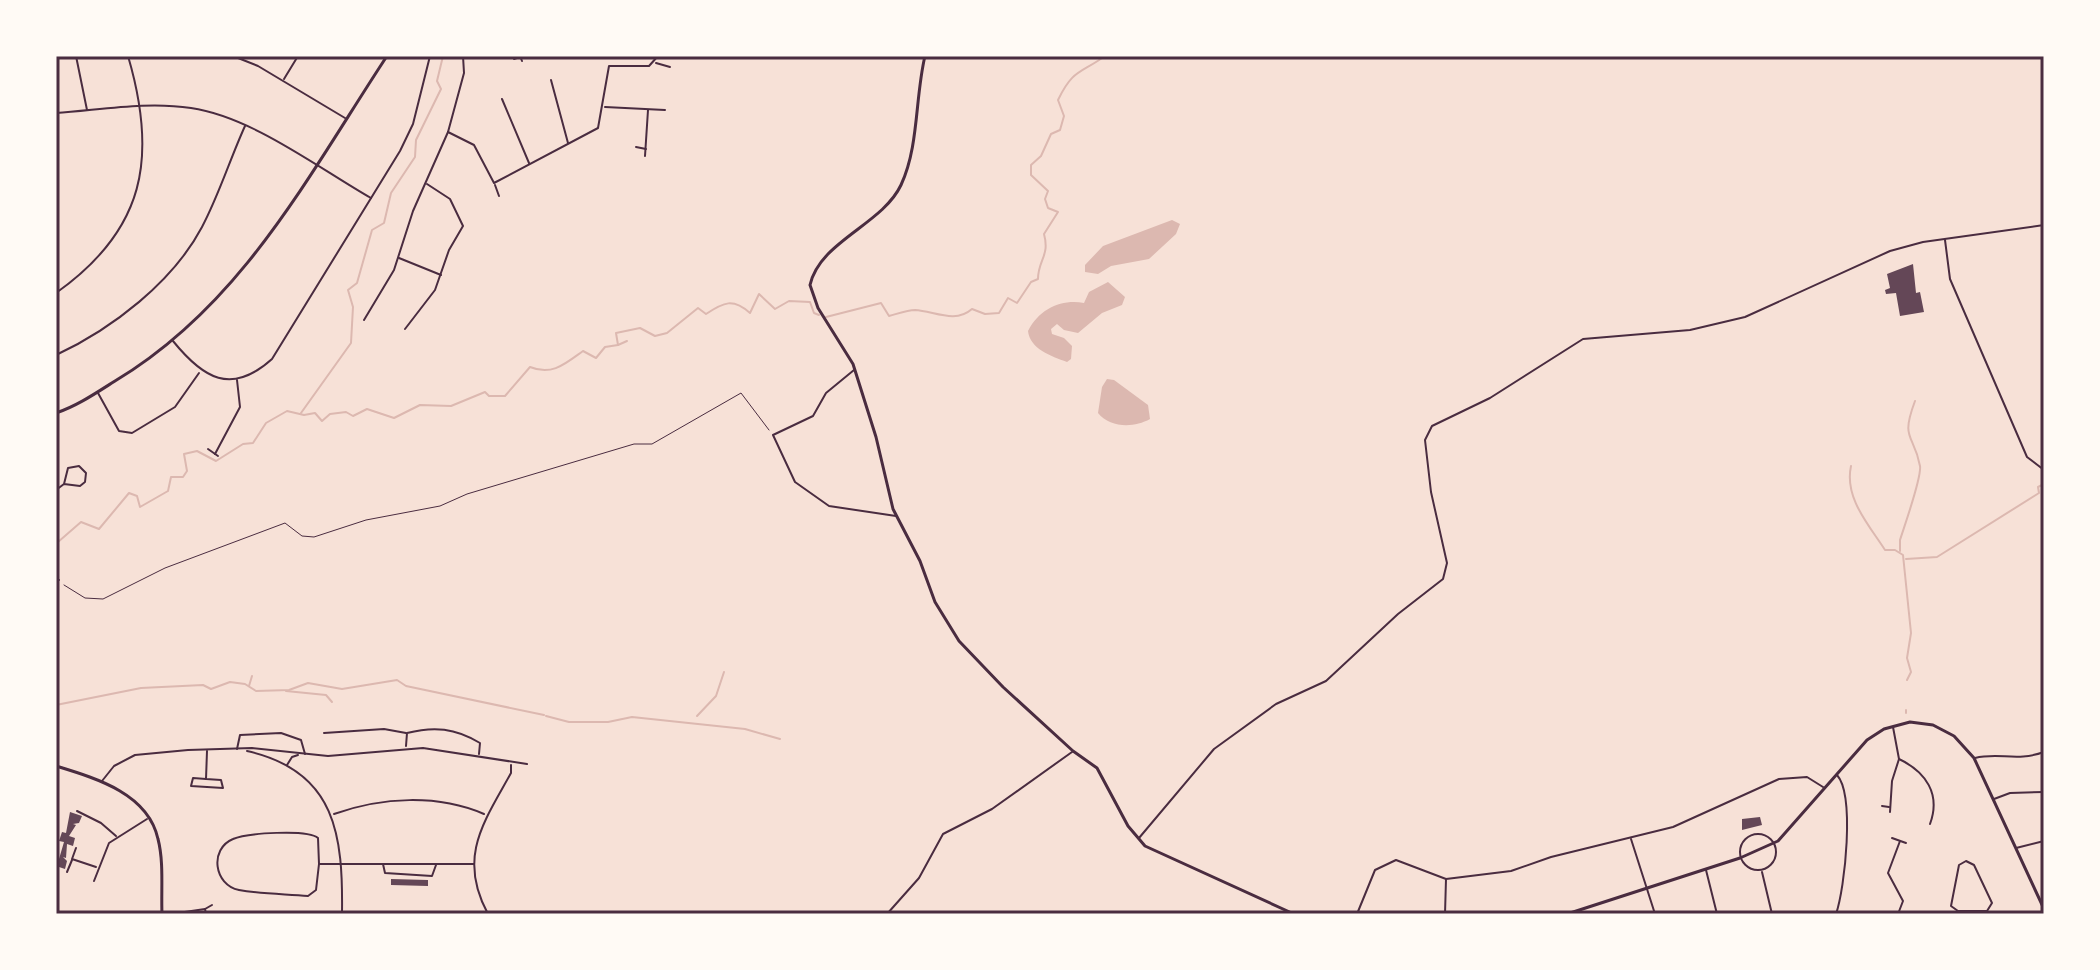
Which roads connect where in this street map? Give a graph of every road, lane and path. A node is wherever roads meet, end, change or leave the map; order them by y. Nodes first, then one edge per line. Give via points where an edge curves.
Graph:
1 (76, 56) edge
2 (128, 56) edge
3 (233, 56) edge
4 (298, 56) edge
5 (387, 56) edge
6 (430, 56) edge
7 (463, 56) edge
8 (658, 56) edge
9 (925, 56) edge
10 (521, 58) edge
11 (514, 59) dead end
12 (655, 63) junction
13 (670, 67) dead end
14 (551, 80) dead end
15 (283, 81) junction
16 (553, 90) junction
17 (545, 92) dead end
18 (502, 99) dead end
19 (139, 107) junction
20 (604, 107) junction
21 (506, 108) junction
22 (648, 109) junction
23 (500, 110) dead end
24 (665, 110) dead end
25 (87, 111) junction
26 (56, 113) edge
27 (346, 118) junction
28 (245, 125) junction
29 (448, 132) junction
30 (569, 144) junction
31 (636, 147) dead end
32 (646, 149) junction
33 (645, 156) dead end
34 (529, 164) junction
35 (314, 165) junction
36 (494, 183) junction
37 (427, 184) junction
38 (499, 196) dead end
39 (371, 198) junction
40 (2044, 225) edge
41 (1945, 239) junction
42 (398, 257) junction
43 (442, 275) junction
44 (56, 293) edge
45 (416, 318) junction
46 (364, 320) dead end
47 (423, 323) dead end
48 (405, 329) dead end
49 (173, 341) junction
50 (56, 355) edge
51 (855, 370) junction
52 (200, 371) junction
53 (237, 379) junction
54 (97, 392) junction
55 (56, 413) edge
56 (773, 435) junction
57 (208, 449) dead end
58 (2044, 470) edge
59 (64, 484) junction
60 (56, 490) edge
61 (896, 516) junction
62 (58, 579) edge
63 (1893, 726) junction
64 (324, 733) dead end
65 (407, 733) junction
66 (406, 747) junction
67 (207, 749) junction
68 (237, 750) junction
69 (245, 751) junction
70 (1073, 751) junction
71 (2044, 752) edge
72 (298, 755) junction
73 (305, 755) junction
74 (479, 756) junction
75 (1974, 758) junction
76 (1899, 759) junction
77 (510, 764) junction
78 (527, 764) dead end
79 (56, 766) edge
80 (287, 766) junction
81 (1837, 775) junction
82 (206, 779) junction
83 (101, 782) junction
84 (1824, 788) junction
85 (2044, 792) edge
86 (1992, 800) junction
87 (1882, 806) dead end
88 (77, 811) dead end
89 (486, 814) junction
90 (333, 815) junction
91 (1933, 818) junction
92 (148, 819) junction
93 (1939, 820) dead end
94 (1930, 824) dead end
95 (117, 837) junction
96 (1138, 838) junction
97 (1892, 838) dead end
98 (1631, 839) junction
99 (1900, 841) junction
100 (2044, 841) edge
101 (1773, 843) junction
102 (1906, 843) dead end
103 (76, 848) dead end
104 (2015, 848) junction
105 (1740, 858) junction
106 (72, 859) junction
107 (319, 864) junction
108 (342, 864) junction
109 (383, 864) junction
110 (436, 864) junction
111 (474, 864) junction
112 (97, 867) junction
113 (1706, 869) junction
114 (1761, 870) junction
115 (67, 872) dead end
116 (1446, 879) junction
117 (94, 881) dead end
118 (1646, 887) junction
119 (212, 905) dead end
120 (205, 909) junction
121 (2044, 909) edge
122 (1580, 912) edge
123 (1971, 913) edge
124 (162, 914) edge
125 (171, 914) edge
126 (206, 914) edge
127 (342, 914) edge
128 (488, 914) edge
129 (887, 914) edge
130 (1294, 914) edge
131 (1357, 914) edge
132 (1445, 914) edge
133 (1567, 914) edge
134 (1655, 914) edge
135 (1717, 914) edge
136 (1772, 914) edge
137 (1836, 914) edge
138 (1898, 914) edge

1 - 25 street
2 - 19 street
3 - 15 street
4 - 15 street
5 - 27 street
6 - 39 street via 413,124
7 - 29 street via 464,73
8 - 12 street
9 - 51 street via 901,186 828,256 811,281 818,308
10 - 11 street
12 - 13 street
12 - 20 street via 609,66
14 - 16 street
15 - 27 street
16 - 17 street
16 - 30 street
18 - 21 street
19 - 25 street
19 - 28 street via 192,108
19 - 44 street via 141,164 131,211 106,249
20 - 22 street
20 - 30 street via 598,128
21 - 23 street
21 - 34 street
22 - 24 street
22 - 32 street
25 - 26 street
27 - 35 street
28 - 35 street
28 - 50 street via 201,230 172,271
29 - 36 street via 474,145
29 - 37 street
30 - 34 street
31 - 32 street
32 - 33 street
34 - 36 street
35 - 39 street
35 - 49 street via 234,282
36 - 38 street
37 - 42 street
37 - 43 street via 450,199 463,223
39 - 53 street via 272,359
40 - 41 street
41 - 58 street via 1950,279 2027,457
41 - 96 street via 1890,251 1745,317 1690,330 1583,339 1490,398 1432,426 1425,440 1447,563 1443,579 1329,679 1276,704 1214,749
42 - 43 street
42 - 46 street
43 - 45 street
45 - 47 street
45 - 48 street
49 - 52 street
49 - 54 street
51 - 56 street via 826,393 813,416
51 - 61 street
52 - 53 street
52 - 54 street via 175,407 132,433 119,431
53 - 57 street via 240,407 216,455
54 - 55 street
56 - 61 street via 795,482 829,506
56 - 62 path via 741,393 652,444 634,444 440,506 366,520 314,537 302,536 285,523 265,528 103,599 77,595
59 - 59 street via 68,468 79,466 86,473 80,486
59 - 60 street
61 - 70 street via 959,641
63 - 75 street via 1920,722 1937,727 1954,736
63 - 76 street
63 - 81 street via 1871,736
64 - 65 street
65 - 66 street
65 - 74 street via 448,729 480,743
66 - 73 street via 352,756
66 - 74 street
67 - 68 street
67 - 82 street
67 - 83 street via 135,755 114,766
68 - 69 street
68 - 73 street via 240,735 270,732 301,740
69 - 72 street
69 - 80 street
70 - 96 street via 1104,776
70 - 129 street via 992,809 943,834 919,878
71 - 75 street via 2025,759
72 - 73 street
72 - 80 street
74 - 77 street
75 - 86 street
76 - 87 street via 1890,810
76 - 91 street via 1931,786
77 - 78 street
77 - 89 street via 511,773
79 - 83 street
80 - 90 street
81 - 84 street
81 - 137 street via 1845,786 1846,834
82 - 82 street via 221,780 223,788 191,786 193,778
83 - 92 street via 134,800
84 - 98 street via 1807,777 1779,779 1673,827
84 - 101 street
85 - 86 street via 2010,793
86 - 104 street
88 - 95 street
89 - 90 street via 443,803 399,800
89 - 111 street
90 - 108 street
91 - 93 street
91 - 94 street
92 - 95 street
92 - 124 street via 159,840
95 - 112 street
96 - 130 street via 1159,853
97 - 99 street
98 - 116 street via 1498,874
98 - 118 street
99 - 102 street
99 - 138 street via 1888,873 1903,901
100 - 104 street
101 - 105 street
101 - 105 street via 1764,835 1751,835
101 - 114 street via 1774,859
103 - 106 street
104 - 121 street
105 - 113 street
105 - 114 street
106 - 112 street
106 - 115 street
107 - 107 street via 316,890 308,896 234,888 221,878 217,864 222,849 237,837 304,832 318,838
107 - 108 street
108 - 109 street
108 - 127 street
109 - 110 street
109 - 110 street via 385,873 394,876 432,876
110 - 111 street
111 - 128 street
112 - 117 street
113 - 118 street
113 - 135 street
114 - 136 street
116 - 131 street via 1403,862 1385,862 1373,875
116 - 132 street
118 - 122 street
118 - 134 street
119 - 120 street
120 - 125 street
120 - 126 street
122 - 133 street
123 - 123 street via 1951,906 1959,865 1966,861 1974,865 1992,903 1987,911

